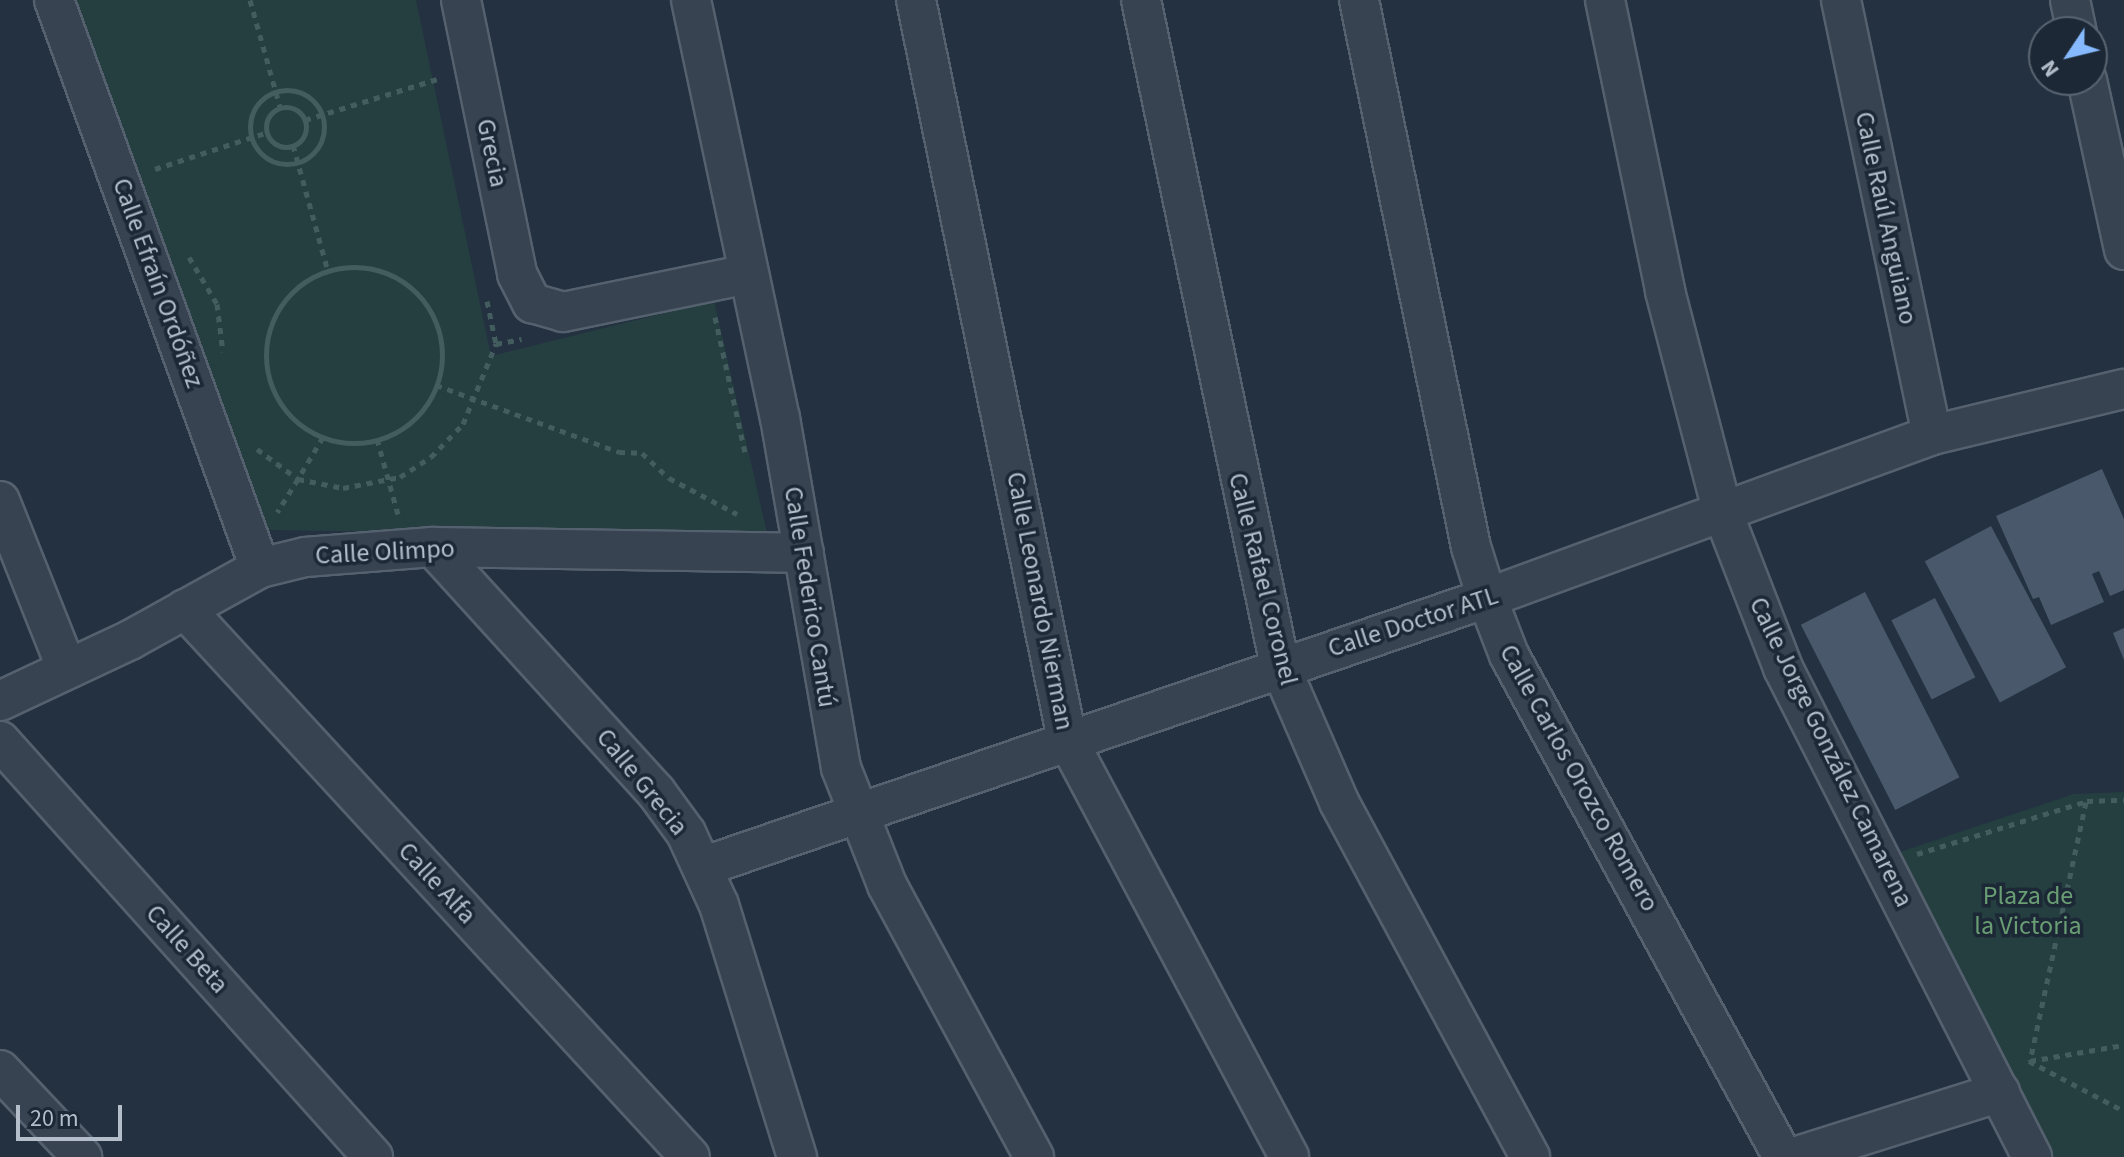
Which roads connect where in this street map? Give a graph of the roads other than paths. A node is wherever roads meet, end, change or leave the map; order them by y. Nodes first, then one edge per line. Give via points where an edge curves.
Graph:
1 (54, 0) edge
2 (461, 0) edge
3 (691, 0) edge
4 (916, 0) edge
5 (1141, 0) edge
6 (1359, 0) edge
7 (1605, 0) edge
8 (1841, 0) edge
9 (2090, 96) edge
10 (2124, 250) edge
11 (748, 274) junction
12 (2124, 389) edge
13 (1932, 435) junction
14 (0, 501) edge
15 (1723, 513) junction
16 (433, 547) junction
17 (804, 553) junction
18 (260, 568) junction
19 (1487, 598) junction
20 (185, 609) junction
21 (1280, 666) junction
22 (67, 669) junction
23 (0, 701) edge
24 (1067, 739) junction
25 (0, 741) edge
26 (857, 812) junction
27 (705, 866) junction
28 (0, 1070) edge
29 (2008, 1078) junction
30 (82, 1157) edge
31 (373, 1157) edge
32 (690, 1157) edge
33 (797, 1157) edge
34 (1034, 1157) edge
35 (1289, 1157) edge
36 (1530, 1157) edge
37 (1783, 1157) edge
38 (1794, 1157) edge
39 (2032, 1157) edge

1 - 18 street, Calle Efraín Ordóñez
2 - 11 street, Grecia via 517,274 532,303 563,312
3 - 11 street, Calle Federico Cantú
4 - 24 street, Calle Leonardo Nierman
5 - 21 street, Calle Rafael Coronel
6 - 19 street, Calle Carlos Orozco Romero via 1471,547
7 - 15 street, Calle Jorge González Camarena via 1665,291
8 - 13 street, Calle Raúl Anguiano
9 - 10 street
11 - 17 street, Calle Federico Cantú
12 - 13 street, Calle Doctor ATL
13 - 15 street, Calle Doctor ATL
14 - 22 street
15 - 19 street, Calle Doctor ATL
15 - 29 street, Calle Jorge González Camarena via 1783,668
16 - 17 street, Calle Olimpo
16 - 18 street, Calle Olimpo via 348,551
16 - 27 street, Calle Grecia via 656,792
17 - 26 street, Calle Federico Cantú via 830,724
18 - 20 street, Calle Olimpo
19 - 21 street, Calle Doctor ATL
19 - 37 street, Calle Carlos Orozco Romero via 1516,669 1680,960
20 - 22 street, Calle Olimpo
20 - 32 street, Calle Alfa
21 - 24 street, Calle Doctor ATL
21 - 36 street, Calle Rafael Coronel via 1339,802
22 - 23 street, Calle Olimpo
24 - 26 street, Calle Doctor ATL
24 - 35 street, Calle Leonardo Nierman
25 - 31 street, Calle Beta
26 - 27 street, Calle Doctor ATL
26 - 34 street, Calle Federico Cantú via 887,885
27 - 33 street, Calle Grecia
28 - 30 street
29 - 38 street
29 - 39 street, Calle Jorge González Camarena

